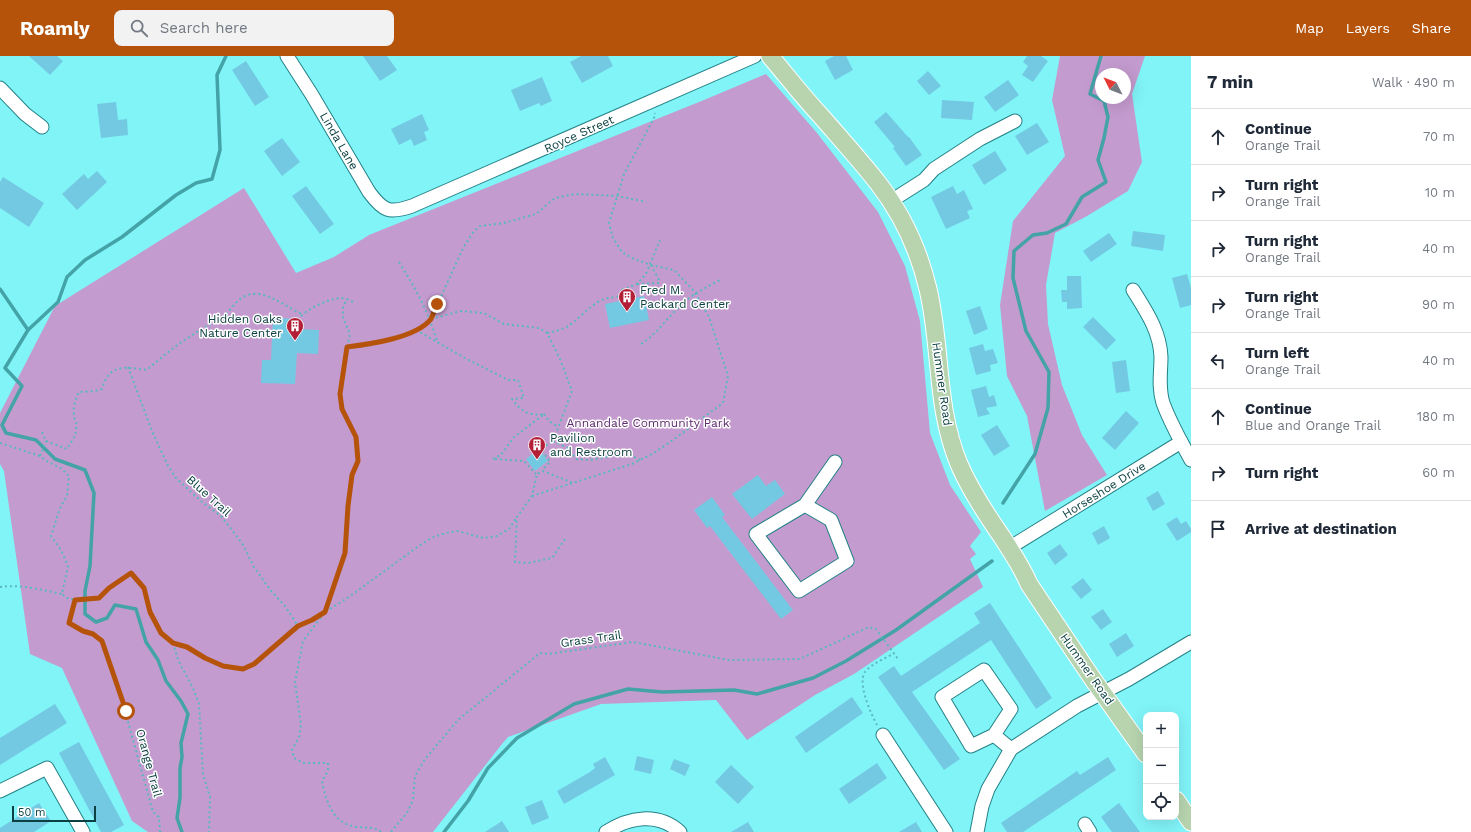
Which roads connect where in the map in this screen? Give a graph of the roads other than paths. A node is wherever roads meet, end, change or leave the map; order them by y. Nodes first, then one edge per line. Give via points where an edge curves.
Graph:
1 (288, 56) edge
2 (755, 56) edge
3 (770, 56) edge
4 (0, 88) edge
5 (1016, 121) dead end
6 (42, 127) dead end
7 (891, 201) junction
8 (402, 210) joint
9 (1132, 290) dead end
10 (1181, 442) junction
11 (1191, 460) edge
12 (835, 462) dead end
13 (805, 505) junction
14 (1009, 548) junction
15 (1191, 642) edge
16 (1103, 693) junction
17 (883, 735) road end
18 (994, 735) junction
19 (1012, 749) junction
20 (1143, 750) edge
21 (0, 791) edge
22 (1179, 804) edge
23 (1191, 822) edge
24 (83, 832) edge
25 (606, 832) edge
26 (680, 832) edge
27 (946, 832) edge
28 (977, 832) edge

1 - 8 street, Linda Lane via 369,192 379,205 386,209
2 - 8 street, Royce Street
3 - 7 main road, Hummer Road via 864,165
4 - 6 street via 25,114
5 - 7 street via 980,139
7 - 14 main road, Hummer Road via 909,234 928,290 943,408 959,464 983,509
9 - 10 street via 1150,317 1158,339 1163,402
10 - 11 street
10 - 14 street, Horseshoe Drive
12 - 13 street
13 - 13 street via 831,520 847,561 799,591 756,534
14 - 16 main road, Hummer Road via 1024,570 1029,584
15 - 16 street
16 - 19 street via 1077,706
16 - 20 main road, Hummer Road
17 - 27 street
18 - 18 street via 971,746 942,697 984,670 1011,709
18 - 19 street
19 - 28 street via 988,789
21 - 24 street via 47,768
22 - 23 main road
25 - 26 street via 618,824 641,819 654,820

